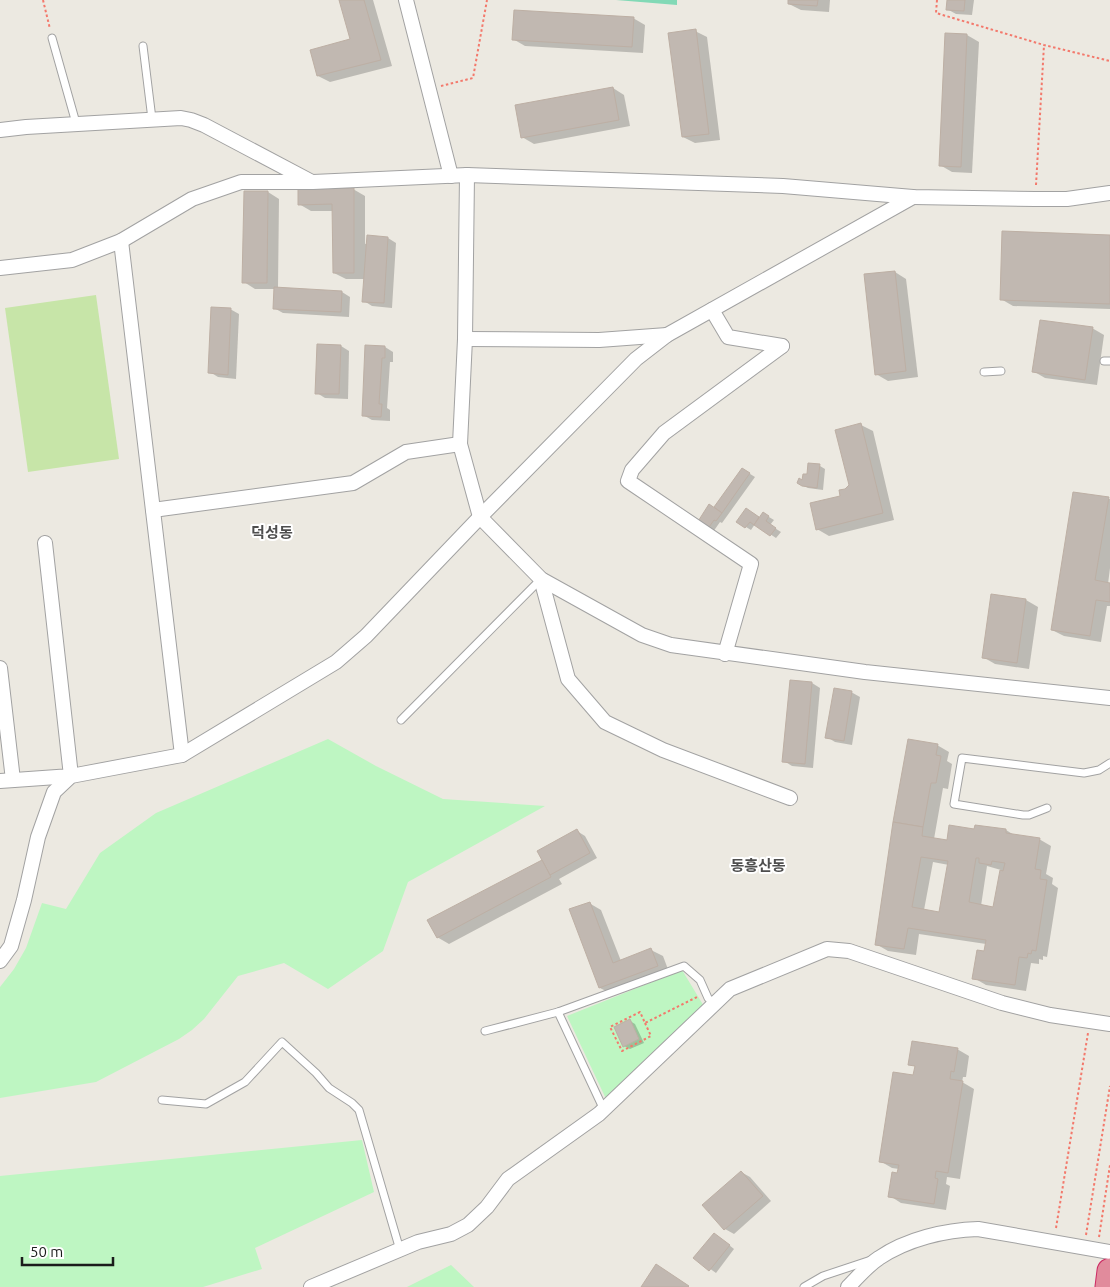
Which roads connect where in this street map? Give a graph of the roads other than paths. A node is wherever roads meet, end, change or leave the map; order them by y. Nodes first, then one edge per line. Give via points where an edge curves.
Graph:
1 (406, 0) edge
2 (52, 38) road end
3 (143, 46) dead end
4 (152, 119) junction
5 (76, 124) junction
6 (0, 130) edge
7 (467, 175) junction
8 (451, 176) junction
9 (313, 182) junction
10 (1110, 193) edge
11 (913, 197) junction
12 (121, 241) junction
13 (0, 268) edge
14 (712, 310) junction
15 (667, 335) junction
16 (465, 338) junction
17 (1001, 371) dead end
18 (984, 372) dead end
19 (460, 444) junction
20 (152, 510) junction
21 (480, 517) junction
22 (45, 543) dead end
23 (541, 579) junction
24 (725, 654) junction
25 (0, 668) edge
26 (1110, 698) edge
27 (401, 720) dead end
28 (182, 755) junction
29 (1110, 763) edge
30 (71, 776) junction
31 (6, 781) edge
32 (790, 798) dead end
33 (1048, 808) dead end
34 (0, 961) edge
35 (714, 1004) junction
36 (558, 1012) junction
37 (1110, 1024) edge
38 (485, 1031) dead end
39 (162, 1100) dead end
40 (604, 1110) junction
41 (400, 1250) junction
42 (1097, 1250) edge
43 (878, 1258) junction
44 (1110, 1271) edge
45 (311, 1287) edge
46 (804, 1287) edge
47 (848, 1287) edge
48 (1108, 1287) edge

1 - 8 street
2 - 5 lane
3 - 4 lane
4 - 5 street
4 - 9 street via 191,120
5 - 6 street
7 - 8 street
7 - 11 street via 783,186
7 - 16 street
8 - 9 street
9 - 12 street via 242,182 192,198
10 - 11 street via 1067,199
11 - 14 street
12 - 13 street via 72,260
12 - 20 street
14 - 15 street
14 - 24 street via 728,337 782,346 664,433 632,470 628,481 751,564
15 - 16 street via 599,340
15 - 21 street via 636,359
16 - 19 street
17 - 18 lane
19 - 20 street via 406,452 352,483
19 - 21 street
20 - 28 street
21 - 23 street
21 - 28 street via 350,651
22 - 30 street
23 - 24 street via 642,635 684,648
23 - 27 lane
23 - 32 street via 568,679 605,722 663,750
24 - 26 street
25 - 31 street
28 - 30 street
29 - 33 lane via 1099,770 1084,773 962,758 954,804 1022,816
30 - 31 street
30 - 34 street via 54,792 38,837 11,946
35 - 36 lane via 700,980 684,966
35 - 37 street via 730,989 827,949 849,951 1002,1003 1050,1015
35 - 40 street
36 - 38 lane
36 - 40 lane
39 - 41 lane via 206,1104 245,1082 282,1042 329,1088 359,1110
40 - 41 street via 508,1179 487,1207 468,1225 451,1234
41 - 45 street
42 - 43 street via 978,1229 921,1239
43 - 46 lane via 824,1276
43 - 47 street
44 - 48 highway

